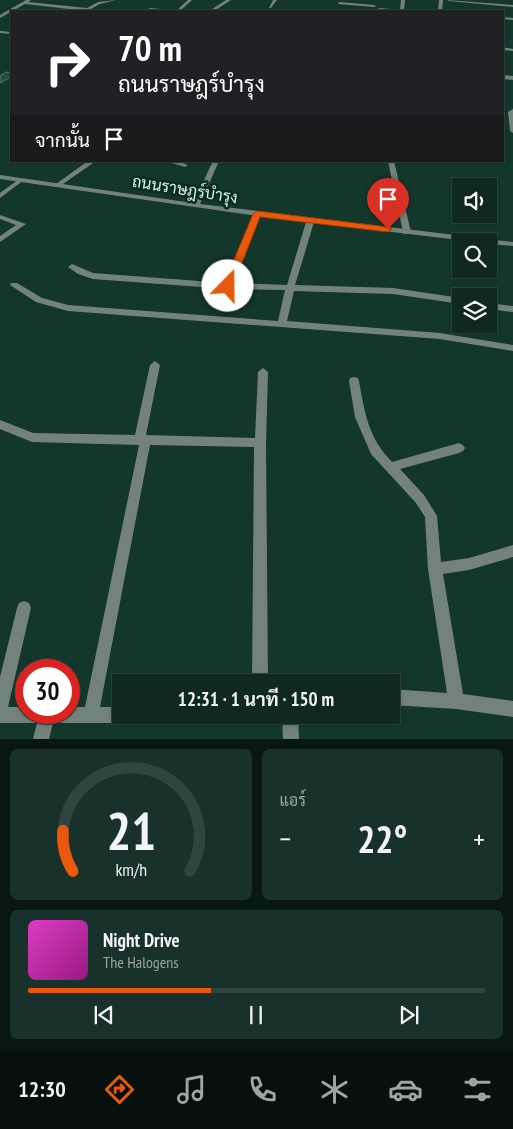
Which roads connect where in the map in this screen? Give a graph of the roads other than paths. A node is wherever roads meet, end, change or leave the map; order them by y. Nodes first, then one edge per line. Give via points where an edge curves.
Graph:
1 (30, 0) edge
2 (114, 0) edge
3 (190, 0) edge
4 (229, 0) edge
5 (274, 0) edge
6 (402, 0) edge
7 (449, 0) edge
8 (340, 2) edge
9 (25, 3) junction
10 (374, 6) dead end
11 (513, 6) edge
12 (270, 7) dead end
13 (380, 9) dead end
14 (12, 10) edge
15 (86, 10) edge
16 (148, 10) edge
17 (161, 10) edge
18 (179, 10) edge
19 (213, 10) edge
20 (358, 10) edge
21 (402, 10) edge
22 (513, 111) edge
23 (513, 131) edge
24 (92, 162) edge
25 (172, 162) edge
26 (216, 162) edge
27 (391, 162) edge
28 (185, 165) dead end
29 (0, 176) edge
30 (21, 180) junction
31 (58, 185) junction
32 (0, 196) edge
33 (196, 204) junction
34 (257, 214) junction
35 (0, 217) edge
36 (311, 219) junction
37 (407, 232) junction
38 (452, 237) edge
39 (0, 240) edge
40 (497, 242) edge
41 (513, 244) edge
42 (72, 267) dead end
43 (14, 285) dead end
44 (228, 286) junction
45 (290, 289) junction
46 (452, 300) edge
47 (497, 307) edge
48 (513, 309) edge
49 (282, 324) junction
50 (513, 348) edge
51 (155, 365) dead end
52 (263, 372) dead end
53 (354, 381) dead end
54 (0, 424) edge
55 (142, 441) junction
56 (260, 443) junction
57 (460, 448) dead end
58 (390, 467) junction
59 (513, 552) edge
60 (435, 569) junction
61 (24, 608) dead end
62 (260, 674) edge
63 (400, 698) edge
64 (456, 701) junction
65 (513, 709) edge
66 (0, 710) edge
67 (0, 715) edge
68 (15, 715) edge
69 (80, 716) edge
70 (91, 716) junction
71 (112, 716) edge
72 (45, 724) edge
73 (290, 724) edge
74 (41, 739) edge
75 (291, 739) edge

1 - 9 street
2 - 15 street
3 - 18 street
4 - 19 street
5 - 12 street
6 - 21 street
7 - 11 street
8 - 10 street
8 - 20 street via 337,8
9 - 14 street
9 - 15 street
13 - 21 street
16 - 17 street
22 - 23 street
24 - 31 street
25 - 28 street
26 - 33 street
27 - 37 street
29 - 30 street, ถนนราษฎร์บำรุง
30 - 31 street, ถนนราษฎร์บำรุง
30 - 32 street
31 - 33 street, ถนนราษฎร์บำรุง
33 - 34 street, ถนนราษฎร์บำรุง
34 - 36 street, ถนนราษฎร์บำรุง
34 - 44 street
35 - 39 street via 22,224
36 - 37 street, ถนนราษฎร์บำรุง
36 - 45 street
37 - 38 street, ถนนราษฎร์บำรุง
40 - 41 street, ถนนราษฎร์บำรุง
42 - 44 street via 93,277
43 - 49 street via 39,300 68,308
44 - 45 street
45 - 46 street via 394,291
45 - 49 street
47 - 48 street
49 - 50 street via 440,336
51 - 55 street
52 - 56 street
53 - 58 street via 360,417 379,457
54 - 55 street via 32,437
55 - 56 street
55 - 70 street
56 - 62 street
57 - 58 street
58 - 60 street via 431,516
59 - 60 street
60 - 64 street
61 - 66 street
63 - 64 street
64 - 65 street
67 - 68 street
69 - 70 street
70 - 71 street
72 - 74 street
73 - 75 street

